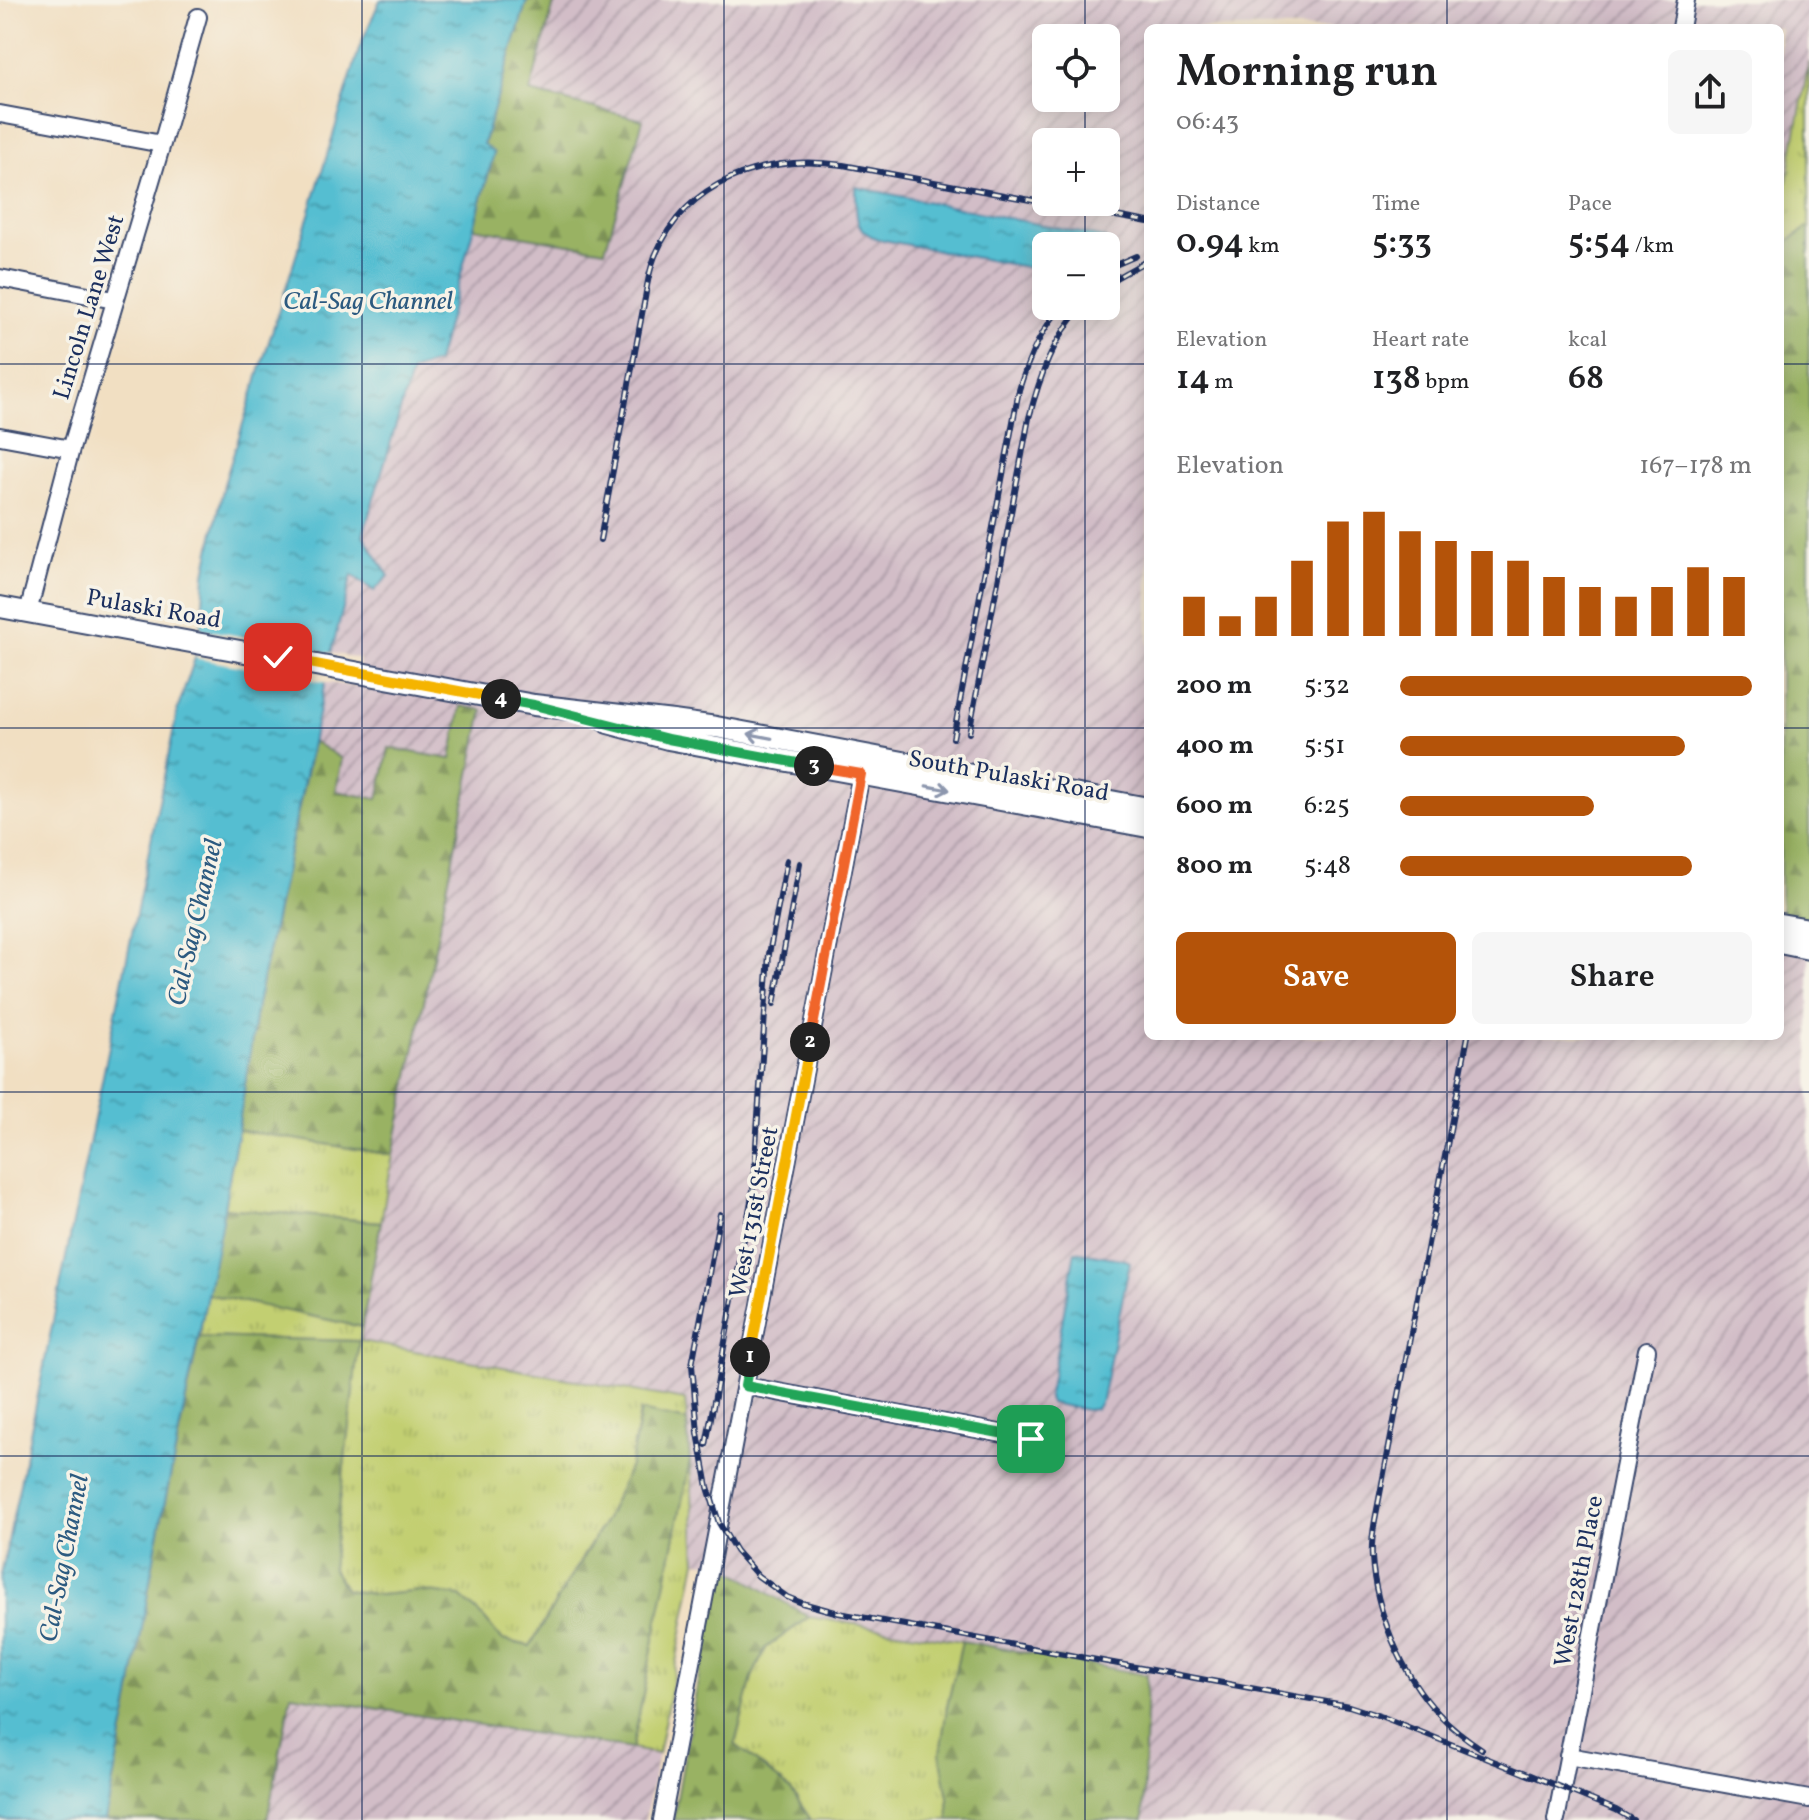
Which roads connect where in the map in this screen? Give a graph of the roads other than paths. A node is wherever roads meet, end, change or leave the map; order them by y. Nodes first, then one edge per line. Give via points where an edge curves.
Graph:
1 (1686, 0) edge
2 (198, 17) dead end
3 (1682, 24) edge
4 (0, 114) edge
5 (162, 144) junction
6 (0, 278) edge
7 (114, 300) junction
8 (0, 436) edge
9 (71, 449) junction
10 (0, 607) edge
11 (28, 612) junction
12 (863, 765) junction
13 (1144, 807) edge
14 (1144, 826) edge
15 (1784, 925) edge
16 (1809, 929) edge
17 (1784, 944) edge
18 (1809, 949) edge
19 (1647, 1350) dead end
20 (745, 1386) junction
21 (1031, 1439) dead end
22 (1568, 1756) junction
23 (1809, 1799) edge
24 (662, 1820) edge
25 (1556, 1820) edge

1 - 3 street
2 - 5 street, Lincoln Lane West
4 - 5 street
5 - 7 street, Lincoln Lane West
6 - 7 street
7 - 9 street, Lincoln Lane West
8 - 9 street
9 - 11 street, Lincoln Lane West
10 - 11 main road, Pulaski Road
11 - 12 main road, Pulaski Road via 534,705 673,721
12 - 13 main road, South Pulaski Road
12 -> 14 main road, South Pulaski Road
12 - 20 street, West 131st Street
15 - 16 main road
17 - 18 main road
19 - 22 street, West 128th Place
20 - 21 street
20 - 24 street, West 131st Street
22 - 23 street
22 - 25 street, West 128th Place

